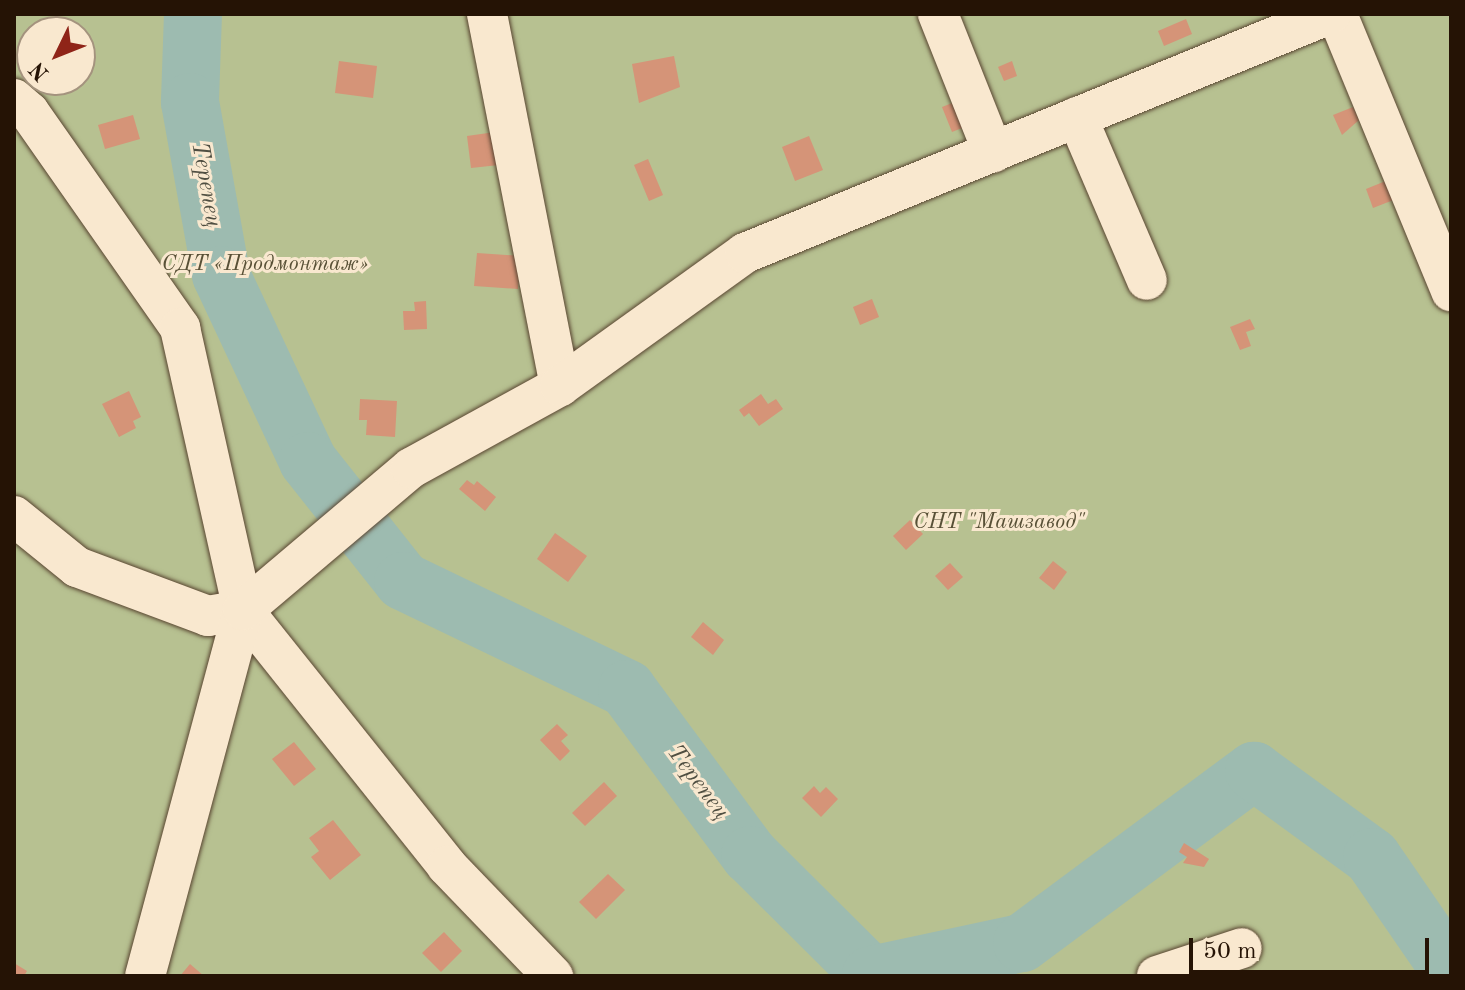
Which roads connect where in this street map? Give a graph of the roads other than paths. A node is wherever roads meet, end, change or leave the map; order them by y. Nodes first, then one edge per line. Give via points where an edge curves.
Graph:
1 (487, 14) edge
2 (938, 14) edge
3 (1330, 14) edge
4 (1337, 14) edge
5 (14, 99) edge
6 (1077, 117) junction
7 (993, 152) junction
8 (1147, 280) dead end
9 (1451, 291) edge
10 (560, 386) junction
11 (14, 516) edge
12 (243, 610) junction
13 (1242, 948) dead end
14 (145, 976) edge
15 (553, 976) edge
16 (1157, 976) edge

1 - 10 lane
2 - 7 lane
3 - 6 lane
4 - 9 lane
5 - 12 lane via 29,112 180,328
6 - 7 lane
6 - 8 lane
7 - 10 lane via 745,253
10 - 12 lane via 411,468
11 - 12 lane via 77,567 208,616
12 - 14 lane
12 - 15 lane via 447,866
13 - 16 lane

